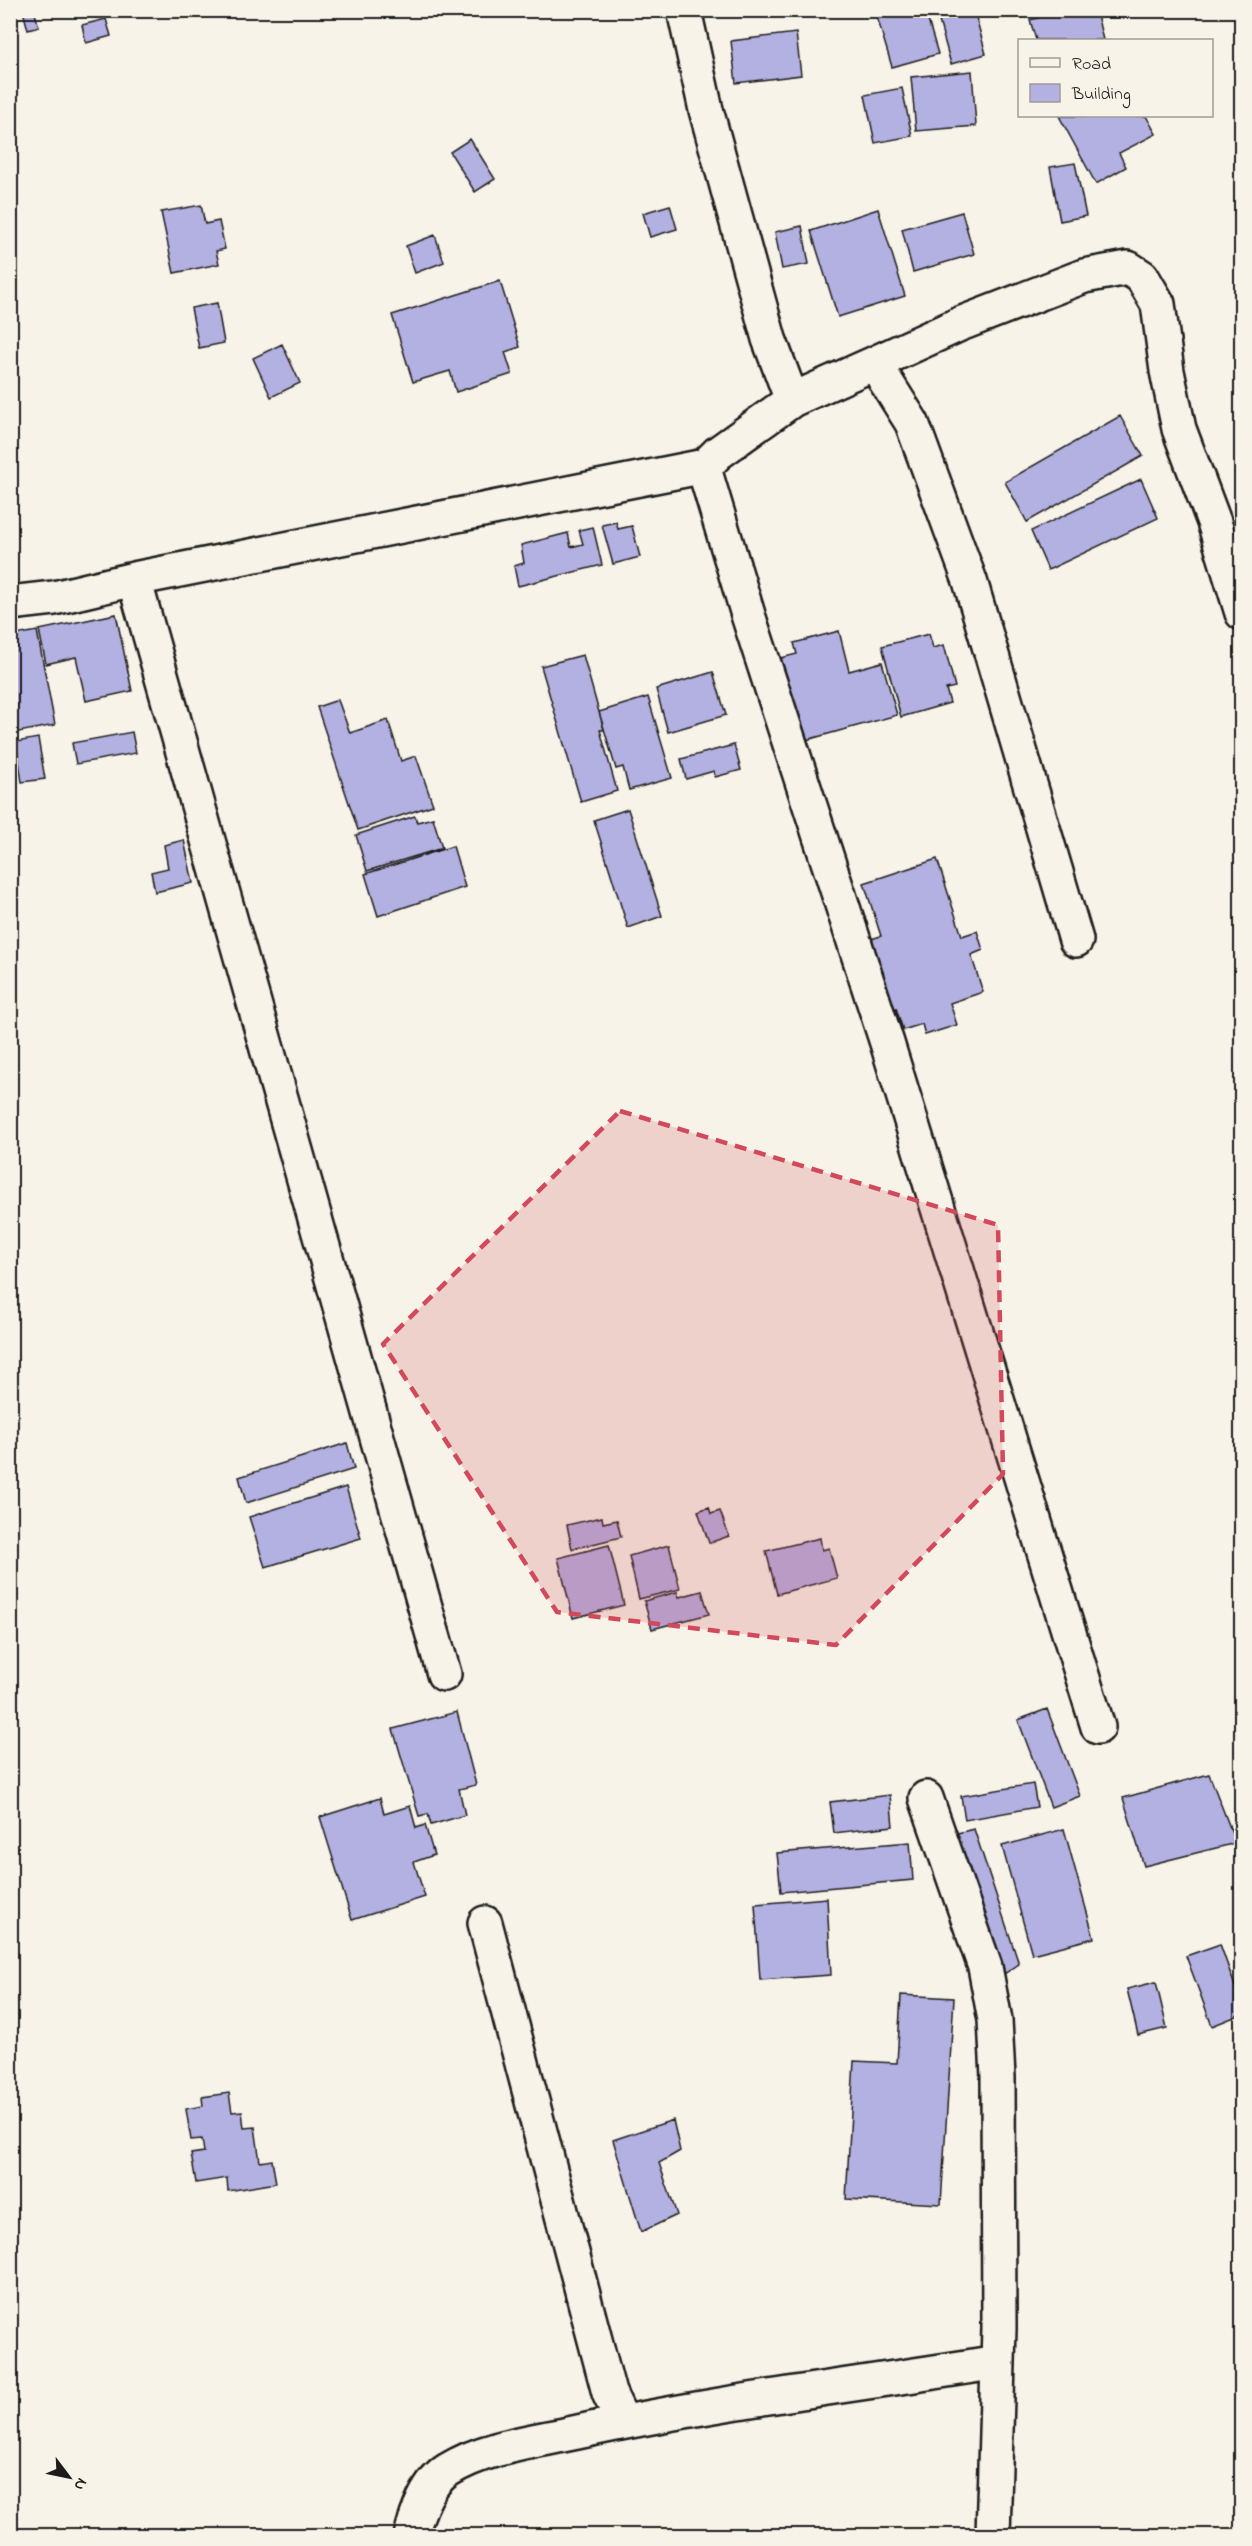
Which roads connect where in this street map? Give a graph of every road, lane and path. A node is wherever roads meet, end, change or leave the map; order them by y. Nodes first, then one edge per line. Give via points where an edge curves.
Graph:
1 (684, 10) edge
2 (877, 362) junction
3 (792, 400) junction
4 (705, 466) junction
5 (134, 579) junction
6 (10, 603) edge
7 (1242, 613) edge
8 (1076, 940) dead end
9 (444, 1674) dead end
10 (1098, 1727) dead end
11 (926, 1798) dead end
12 (485, 1923) dead end
13 (998, 2362) junction
14 (623, 2422) junction
15 (411, 2535) edge
16 (993, 2535) edge

1 - 3 street via 706,110 769,339
2 - 3 street
2 - 7 street via 960,324 1084,276 1128,268 1143,277 1158,304 1179,429
2 - 8 street via 912,423 970,581
3 - 4 street via 717,453
4 - 5 street
4 - 10 street via 748,618 887,1043
5 - 6 street via 54,598
5 - 9 street
11 - 13 street via 985,1967 995,2020
12 - 14 street via 609,2393
13 - 14 street
13 - 16 street
14 - 15 street via 488,2452 445,2471 434,2482 418,2512

